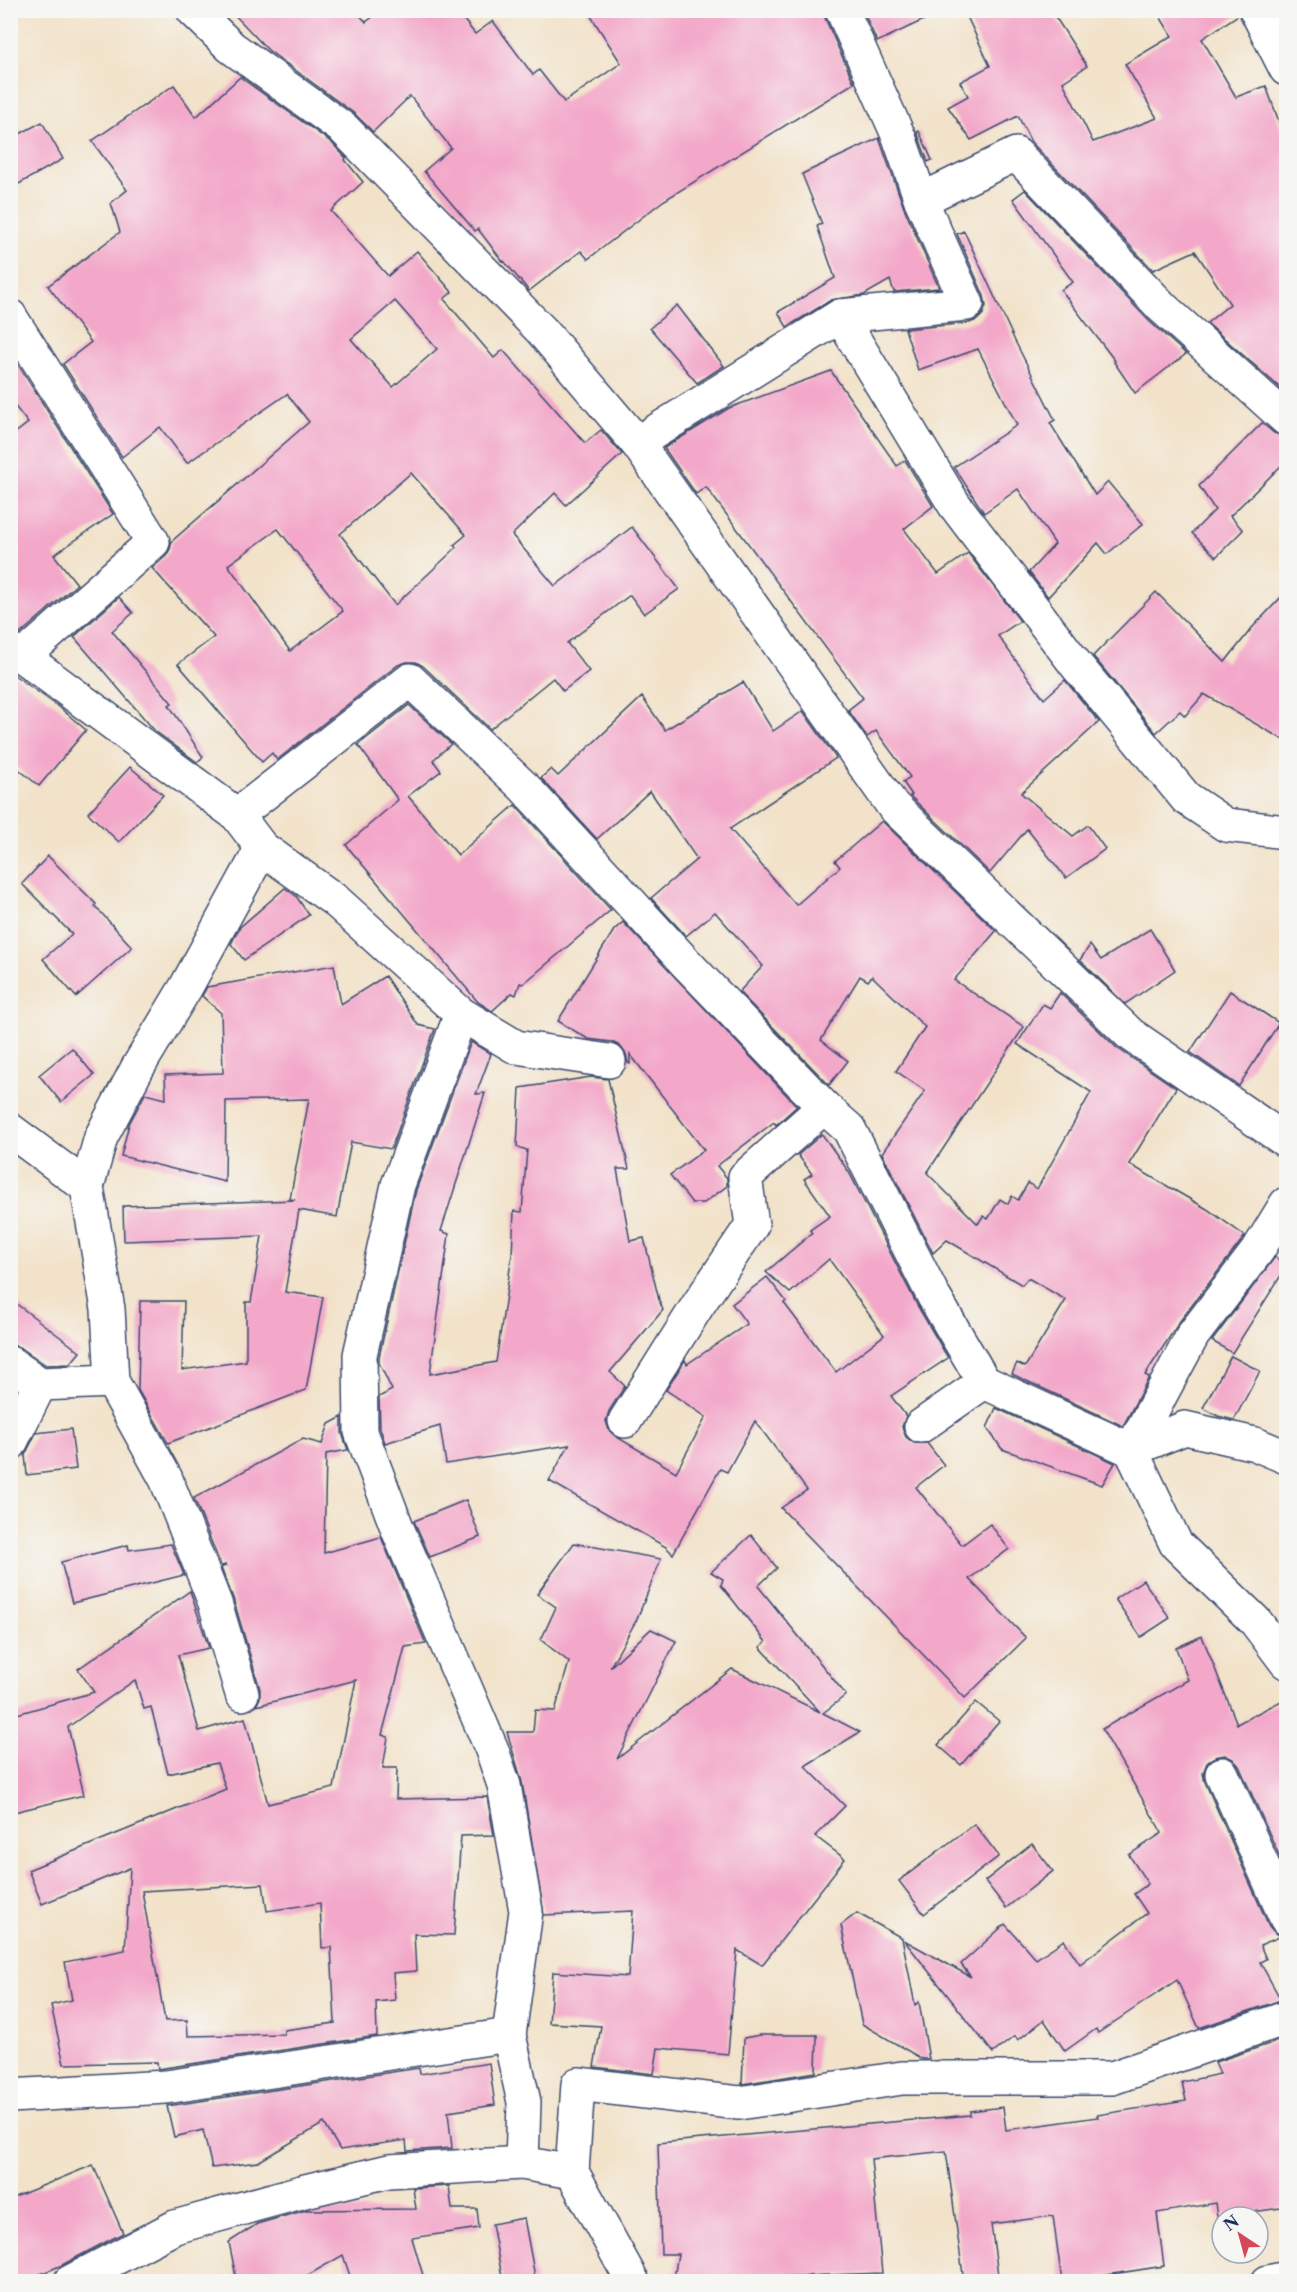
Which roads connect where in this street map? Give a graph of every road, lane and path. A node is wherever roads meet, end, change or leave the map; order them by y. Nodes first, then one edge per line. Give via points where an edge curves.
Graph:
1 (193, 10) edge
2 (842, 10) edge
3 (1256, 10) edge
4 (1287, 69) edge
5 (921, 200) junction
6 (10, 316) edge
7 (840, 316) junction
8 (1287, 419) edge
9 (637, 443) junction
10 (17, 653) edge
11 (237, 815) junction
12 (1287, 832) edge
13 (262, 848) junction
14 (461, 1014) junction
15 (609, 1061) dead end
16 (824, 1107) junction
17 (10, 1130) edge
18 (1287, 1141) edge
19 (87, 1187) junction
20 (1287, 1204) edge
21 (10, 1363) edge
22 (112, 1381) junction
23 (984, 1382) junction
24 (40, 1384) junction
25 (625, 1421) dead end
26 (921, 1426) dead end
27 (10, 1444) edge
28 (1131, 1450) junction
29 (1287, 1457) edge
30 (1287, 1662) edge
31 (242, 1694) dead end
32 (1222, 1774) dead end
33 (1287, 1918) edge
34 (1287, 2018) edge
35 (509, 2035) junction
36 (10, 2096) edge
37 (522, 2163) junction
38 (572, 2172) junction
39 (1287, 2278) edge
40 (70, 2282) edge
41 (633, 2282) edge
42 (1268, 2282) edge

1 - 9 street via 231,47 344,129 542,331
2 - 5 street via 899,137
3 - 4 street
5 - 7 street via 967,304
5 - 8 street via 1016,154 1164,308
6 - 10 street via 153,542
7 - 9 street
7 - 12 street via 954,504 1077,666 1186,798 1226,825
9 - 18 street via 893,806 1130,1034
10 - 11 street
11 - 13 street
11 - 16 street via 410,680 524,787
13 - 14 street via 336,901
13 - 19 street via 101,1137
14 - 15 street via 516,1047
14 - 35 street via 398,1185 360,1355 361,1432 504,1785 526,1911
16 - 23 street via 849,1129 934,1297
16 - 25 street via 745,1177 752,1226
17 - 19 street
19 - 22 street via 108,1309
20 - 28 street via 1258,1250 1192,1335
21 - 24 street
22 - 24 street
22 - 31 street via 166,1479 215,1602
23 - 26 street
23 - 28 street
24 - 27 street
28 - 29 street via 1185,1428 1255,1444
28 - 30 street via 1176,1544 1256,1622
32 - 33 street
34 - 38 street via 1112,2078 902,2078 739,2103 578,2084
35 - 36 street via 166,2087
35 - 37 street via 524,2102
37 - 38 street
37 - 40 street via 389,2171 301,2192 175,2227
38 - 41 street
39 - 42 street

